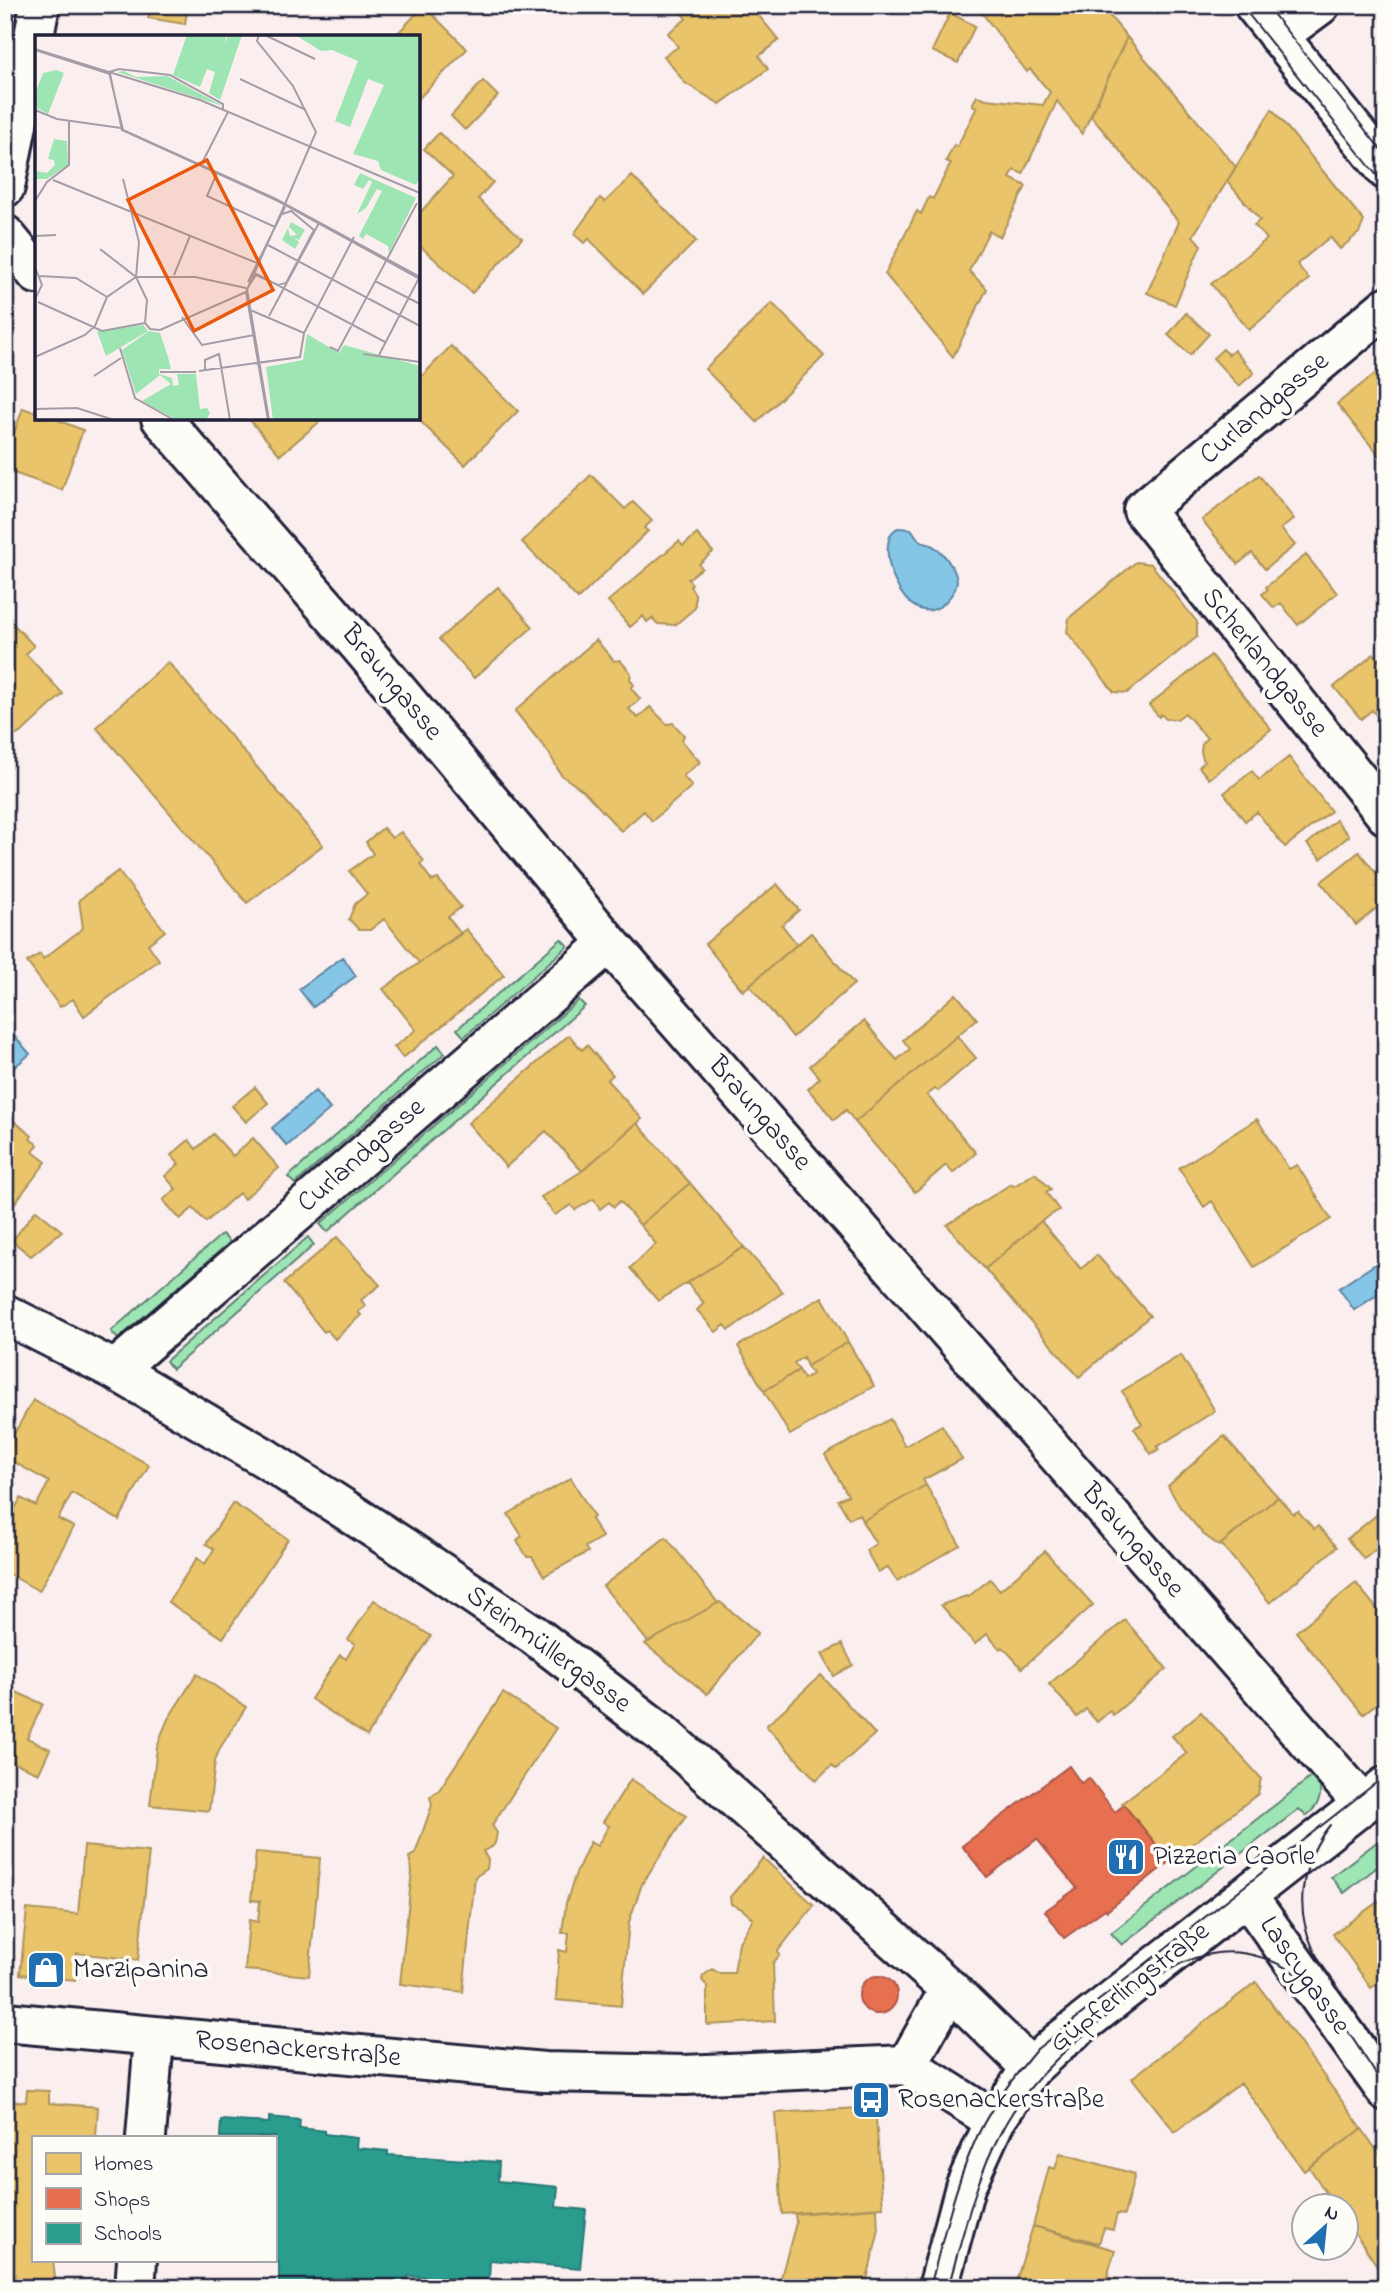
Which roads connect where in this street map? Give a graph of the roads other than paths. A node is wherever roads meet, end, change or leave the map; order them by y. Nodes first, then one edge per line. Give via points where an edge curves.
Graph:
1 (40, 5) edge
2 (1254, 5) edge
3 (1320, 5) edge
4 (1278, 36) junction
5 (1386, 170) edge
6 (5, 187) edge
7 (5, 235) edge
8 (35, 272) edge
9 (1386, 307) edge
10 (163, 420) edge
11 (1143, 510) joint
12 (1386, 815) edge
13 (610, 943) junction
14 (5, 1314) edge
15 (115, 1370) junction
16 (1374, 1795) edge
17 (1247, 1896) junction
18 (950, 1990) junction
19 (5, 2022) edge
20 (154, 2038) junction
21 (907, 2065) junction
22 (1031, 2068) junction
23 (1386, 2091) edge
24 (995, 2121) junction
25 (146, 2136) edge
26 (137, 2262) edge
27 (135, 2288) edge
28 (937, 2288) edge

1 - 6 street
2 - 4 street
3 - 4 street
4 - 5 street
7 - 8 street
9 - 11 street, Curlandgasse
10 - 13 street, Braungasse
11 - 12 street, Scherlandgasse
13 - 15 street, Curlandgasse
13 - 16 street, Braungasse
14 - 15 street, Steinmüllergasse
15 - 18 street, Steinmüllergasse via 265,1458 534,1635 660,1732
16 - 17 street, Güpferlingstraße
17 - 22 street, Güpferlingstraße
17 - 23 street, Lascygasse
18 - 21 street
18 - 22 street, Steinmüllergasse
19 - 20 street, Rosenackerstraße
20 - 21 street, Rosenackerstraße via 544,2072 685,2075
20 - 25 street
21 - 24 street
22 - 24 street, Güpferlingstraße
24 - 28 street, Güpferlingstraße via 965,2187
26 - 27 street

